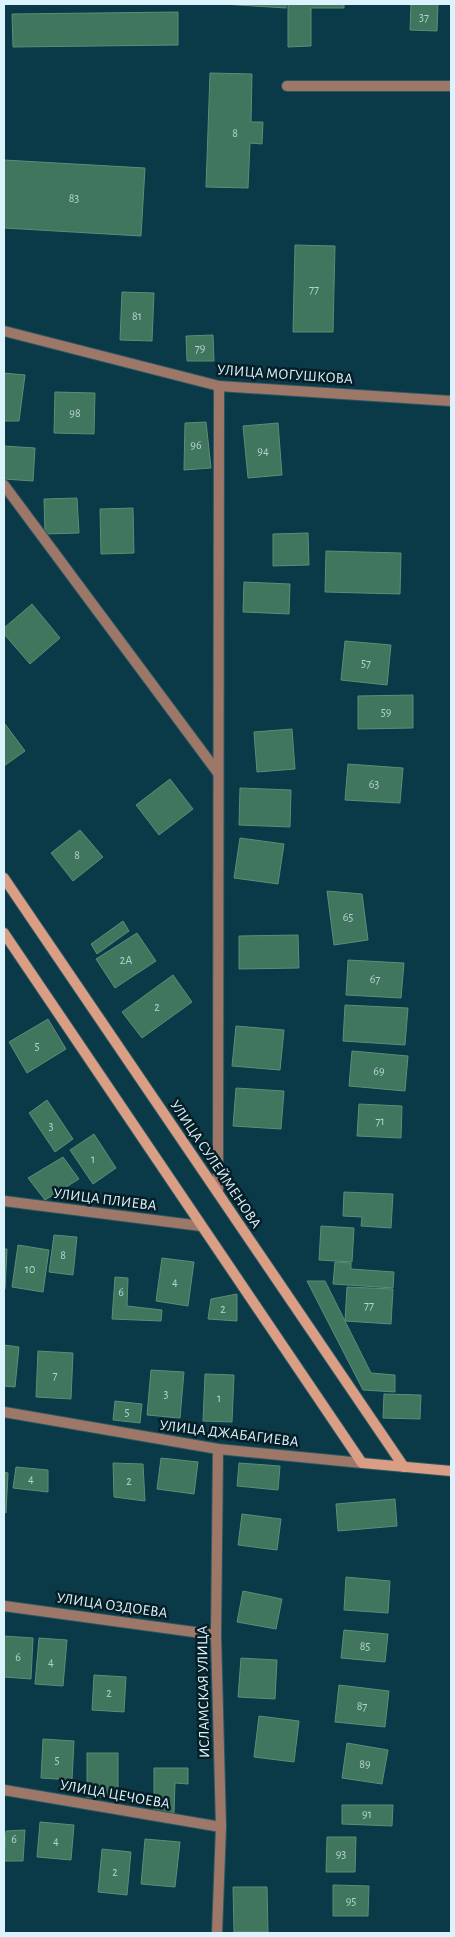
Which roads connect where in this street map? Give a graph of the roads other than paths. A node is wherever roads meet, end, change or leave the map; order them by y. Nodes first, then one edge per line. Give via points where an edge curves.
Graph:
1 (287, 86) dead end
2 (451, 86) edge
3 (4, 331) edge
4 (219, 386) junction
5 (451, 401) edge
6 (4, 485) edge
7 (218, 773) junction
8 (4, 878) edge
9 (4, 933) edge
10 (218, 1193) junction
11 (4, 1201) edge
12 (202, 1226) junction
13 (4, 1412) edge
14 (218, 1450) junction
15 (362, 1463) junction
16 (404, 1467) junction
17 (451, 1471) edge
18 (4, 1606) edge
19 (216, 1634) junction
20 (4, 1790) edge
21 (221, 1827) junction
22 (217, 1933) edge

1 - 2 street
3 - 4 street, УЛИЦА МОГУШКОВА
4 - 5 street, УЛИЦА МОГУШКОВА
4 - 7 street
6 - 7 street
7 - 10 street
8 - 10 main road, УЛИЦА СУЛЕЙМЕНОВА
9 - 12 main road
10 - 16 main road, УЛИЦА СУЛЕЙМЕНОВА
11 - 12 street, УЛИЦА ПЛИЕВА
12 - 15 main road
13 - 14 street, УЛИЦА ДЖАБАГИЕВА
14 - 15 street, УЛИЦА ДЖАБАГИЕВА
14 - 19 street, ИСЛАМСКАЯ УЛИЦА
15 - 16 main road, УЛИЦА ДЖАБАГИЕВА
16 - 17 main road, УЛИЦА ДЖАБАГИЕВА
18 - 19 street, УЛИЦА ОЗДОЕВА
19 - 21 street, ИСЛАМСКАЯ УЛИЦА
20 - 21 street, УЛИЦА ЦЕЧОЕВА
21 - 22 street, ИСЛАМСКАЯ УЛИЦА

